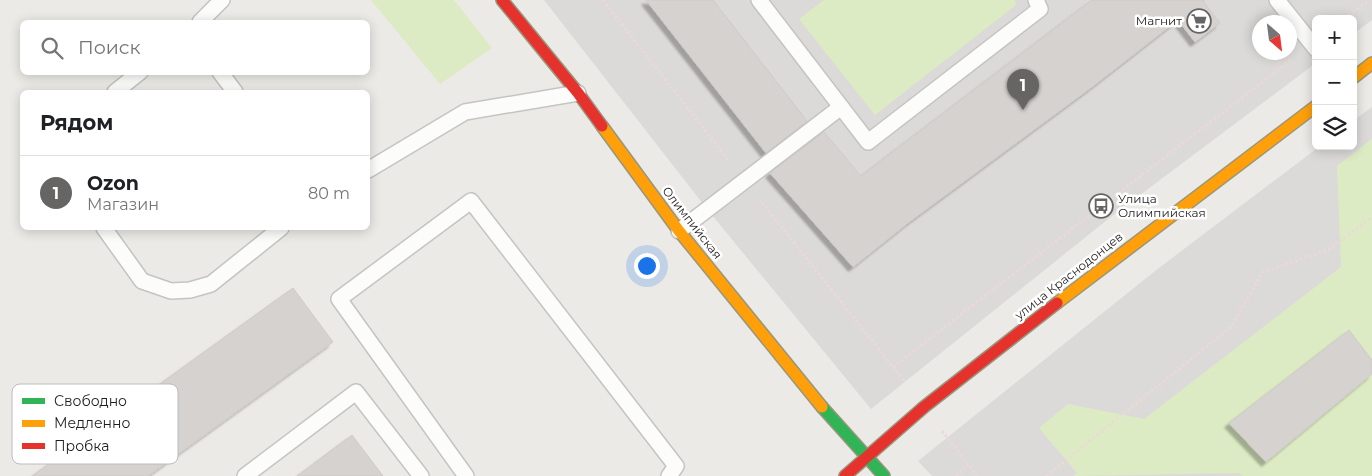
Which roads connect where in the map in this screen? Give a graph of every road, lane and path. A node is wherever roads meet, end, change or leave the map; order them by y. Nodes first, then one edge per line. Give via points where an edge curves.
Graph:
1 (222, 0) edge
2 (502, 0) edge
3 (603, 0) edge
4 (758, 0) edge
5 (1036, 0) edge
6 (1277, 0) edge
7 (1369, 0) edge
8 (1350, 15) edge
9 (202, 20) edge
10 (1312, 44) edge
11 (1312, 48) edge
12 (1372, 63) edge
13 (136, 75) edge
14 (222, 75) edge
15 (1357, 75) edge
16 (118, 90) edge
17 (234, 90) edge
18 (578, 93) junction
19 (841, 107) junction
20 (1312, 109) edge
21 (370, 169) edge
22 (745, 181) junction
23 (1372, 217) edge
24 (105, 230) edge
25 (278, 230) edge
26 (679, 231) junction
27 (892, 367) junction
28 (924, 407) junction
29 (866, 457) junction
30 (968, 466) junction
31 (245, 476) edge
32 (421, 476) edge
33 (466, 476) edge
34 (669, 476) edge
35 (845, 476) edge
36 (884, 476) edge
37 (956, 476) edge
38 (976, 476) edge
39 (1046, 476) edge

1 - 9 lane
2 - 18 main road, Олимпийская
3 - 22 path
4 - 19 lane
5 - 19 lane via 1040,9 868,142
6 - 10 lane
7 - 8 path
11 - 27 path
12 - 15 main road
13 - 16 lane
14 - 17 lane
18 - 21 lane via 465,112
18 - 26 main road, Олимпийская
19 - 22 lane
20 - 28 main road, улица Краснодонцев
22 - 26 lane
22 - 27 path
23 - 39 path via 1330,249 1263,272 1231,326
24 - 25 lane via 142,281 171,291 211,284
26 - 29 main road, Олимпийская via 808,392
27 - 28 path
28 - 29 main road, улица Краснодонцев
28 - 30 path
29 - 35 main road, улица Краснодонцев
29 - 36 main road, Олимпийская
30 - 37 path
30 - 38 path
31 - 32 lane via 356,392
33 - 34 lane via 339,298 471,201 676,466

